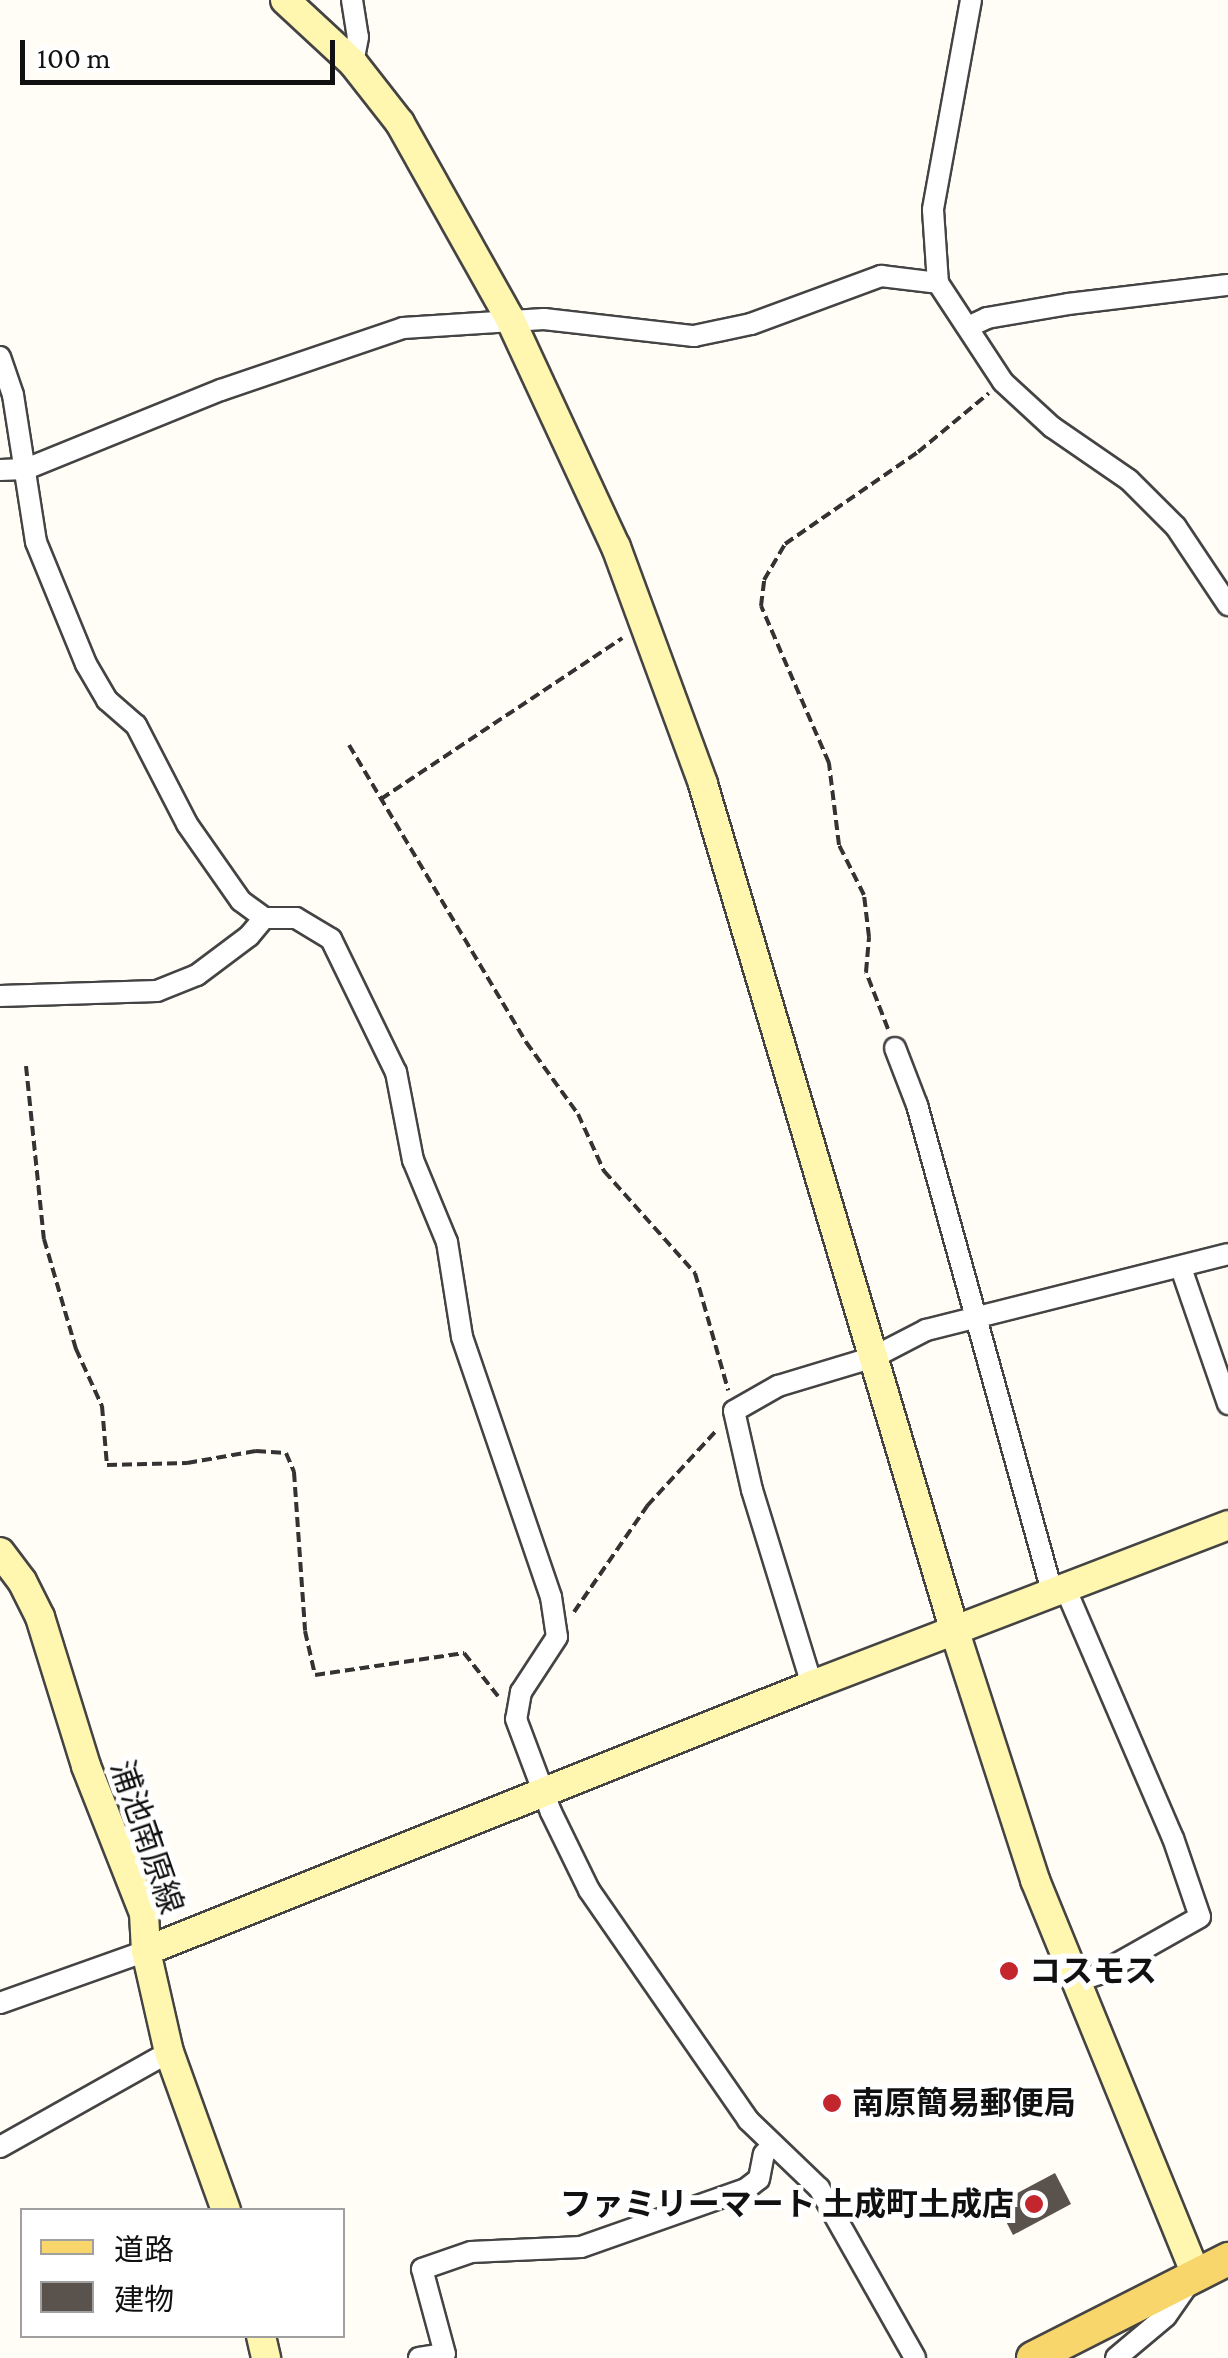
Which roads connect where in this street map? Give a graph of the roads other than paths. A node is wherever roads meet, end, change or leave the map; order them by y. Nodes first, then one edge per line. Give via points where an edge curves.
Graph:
1 (285, 0) edge
2 (352, 0) edge
3 (971, 0) edge
4 (354, 63) junction
5 (938, 283) junction
6 (1228, 285) edge
7 (510, 319) junction
8 (968, 327) junction
9 (0, 357) edge
10 (0, 470) edge
11 (26, 470) junction
12 (1228, 605) edge
13 (264, 918) junction
14 (0, 996) edge
15 (895, 1048) road end
16 (1228, 1254) edge
17 (1181, 1268) junction
18 (974, 1316) junction
19 (874, 1357) junction
20 (1228, 1404) edge
21 (1228, 1525) edge
22 (0, 1552) edge
23 (1060, 1592) junction
24 (955, 1632) junction
25 (812, 1685) junction
26 (545, 1792) junction
27 (146, 1951) junction
28 (1074, 1982) junction
29 (0, 2004) edge
30 (170, 2052) junction
31 (773, 2145) junction
32 (0, 2147) edge
33 (225, 2208) edge
34 (1228, 2259) edge
35 (1196, 2275) junction
36 (419, 2358) edge
37 (914, 2358) edge
38 (1033, 2358) edge
39 (1116, 2358) edge

1 - 4 street
2 - 4 street
3 - 5 street via 933,210
4 - 7 street via 400,123
5 - 7 street via 881,276 751,324 694,336
5 - 8 street
6 - 8 street via 1068,304
7 - 11 street via 404,328 221,390
7 - 19 street via 567,435 703,784
8 - 12 street via 1003,382 1129,480 1176,527
9 - 11 street
10 - 11 street
11 - 13 street via 36,542 86,664 107,700 136,725 187,824 241,901
13 - 14 street via 197,975 157,991
13 - 26 street via 296,918 331,939 396,1072 413,1160 447,1242 462,1338 551,1597 557,1636 521,1692 516,1719
15 - 18 street
16 - 17 street
17 - 18 street
17 - 20 street
18 - 19 street via 926,1330
18 - 23 street
19 - 24 street
19 - 25 street via 778,1386 734,1411
21 - 23 street
22 - 27 street, 浦池南原線 via 40,1617 86,1766 144,1913
23 - 24 street
23 - 28 street via 1173,1838 1200,1917
24 - 25 street
24 - 28 street
25 - 26 street
26 - 27 street
26 - 31 street via 598,1905 748,2120
27 - 29 street
27 - 30 street, 浦池南原線
28 - 35 street
30 - 32 street
30 - 33 street, 浦池南原線
31 - 36 street via 764,2154 760,2179 746,2189 655,2222 581,2248 471,2252 422,2269 446,2354
31 - 37 street via 819,2188
34 - 35 main road
35 - 38 main road
35 - 39 street via 1166,2316

